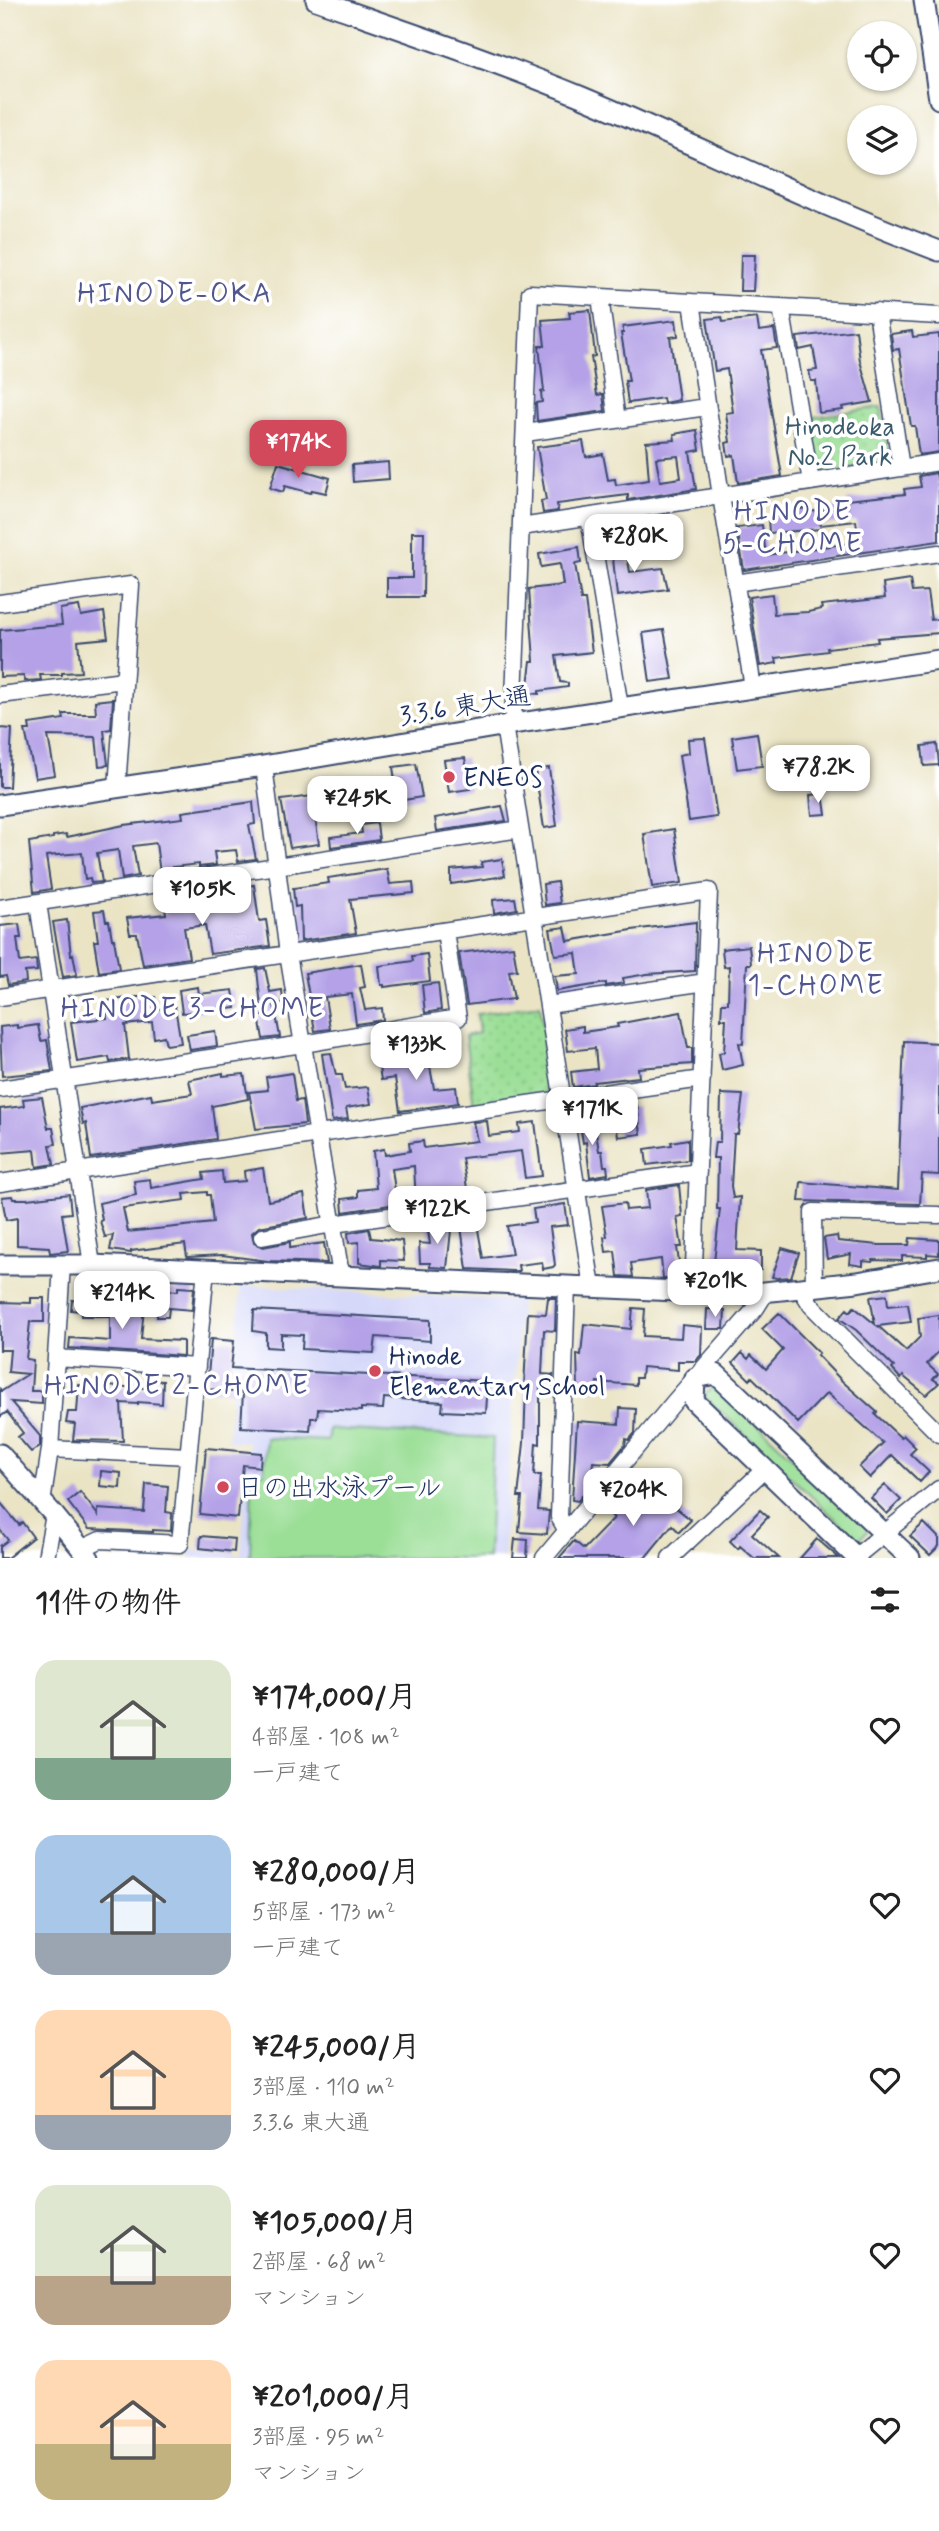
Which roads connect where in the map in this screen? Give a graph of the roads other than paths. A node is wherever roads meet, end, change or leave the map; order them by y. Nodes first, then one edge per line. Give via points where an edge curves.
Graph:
1 (316, 0) edge
2 (924, 0) edge
3 (939, 99) edge
4 (939, 251) edge
5 (600, 297) junction
6 (692, 302) junction
7 (780, 307) junction
8 (877, 312) junction
9 (939, 316) edge
10 (707, 407) junction
11 (617, 420) junction
12 (524, 433) junction
13 (939, 462) edge
14 (901, 468) junction
15 (811, 482) junction
16 (721, 496) junction
17 (589, 517) junction
18 (521, 527) junction
19 (939, 552) edge
20 (735, 583) junction
21 (0, 603) edge
22 (939, 660) edge
23 (124, 680) junction
24 (753, 687) junction
25 (0, 695) edge
26 (620, 707) junction
27 (509, 724) junction
28 (264, 766) junction
29 (117, 788) junction
30 (0, 805) edge
31 (520, 830) junction
32 (277, 866) junction
33 (38, 902) junction
34 (0, 908) edge
35 (534, 918) junction
36 (445, 931) junction
37 (288, 954) junction
38 (706, 982) junction
39 (51, 990) junction
40 (0, 997) edge
41 (548, 1005) junction
42 (303, 1044) junction
43 (64, 1080) junction
44 (702, 1080) junction
45 (0, 1089) edge
46 (562, 1100) junction
47 (318, 1134) junction
48 (78, 1171) junction
49 (698, 1172) junction
50 (0, 1183) edge
51 (576, 1189) junction
52 (939, 1215) edge
53 (333, 1224) junction
54 (262, 1237) dead end
55 (0, 1265) edge
56 (62, 1265) junction
57 (92, 1265) junction
58 (939, 1268) edge
59 (206, 1269) junction
60 (341, 1275) junction
61 (567, 1286) junction
62 (592, 1287) junction
63 (807, 1289) junction
64 (693, 1291) junction
65 (766, 1292) junction
66 (56, 1358) junction
67 (197, 1367) junction
68 (695, 1378) junction
69 (939, 1434) edge
70 (50, 1449) junction
71 (0, 1454) edge
72 (188, 1456) junction
73 (765, 1469) junction
74 (939, 1489) edge
75 (48, 1509) junction
76 (567, 1531) junction
77 (885, 1534) junction
78 (85, 1554) edge
79 (47, 1558) edge
80 (544, 1558) edge
81 (670, 1558) edge
82 (855, 1558) edge
83 (910, 1558) edge

1 - 4 street via 581,97
2 - 3 street
5 - 6 street
5 - 11 street
5 - 12 street via 530,293
6 - 7 street
6 - 10 street
7 - 8 street
7 - 15 street
8 - 9 street
8 - 14 street
10 - 11 street
10 - 16 street
11 - 12 street
12 - 18 street
13 - 14 street
14 - 15 street
15 - 16 street
16 - 17 street
16 - 20 street
17 - 18 street
17 - 26 street
18 - 27 street
19 - 20 street
20 - 24 street
21 - 23 street via 131,585
22 - 24 street, 3.3.6 東大通
23 - 25 street
23 - 29 street
24 - 26 street, 3.3.6 東大通
26 - 27 street, 3.3.6 東大通
27 - 28 street, 3.3.6 東大通
27 - 31 street
28 - 29 street, 3.3.6 東大通
28 - 32 street
29 - 30 street, 3.3.6 東大通
31 - 32 street
31 - 35 street
32 - 33 street
32 - 37 street
33 - 34 street
33 - 39 street
35 - 36 street
35 - 38 street via 709,891
35 - 41 street
36 - 37 street
36 - 42 street via 458,1018
37 - 39 street
37 - 42 street
38 - 41 street
38 - 44 street
39 - 40 street
39 - 43 street
41 - 46 street
42 - 43 street
42 - 47 street
43 - 45 street
43 - 48 street
44 - 46 street
44 - 49 street
46 - 47 street
46 - 51 street
47 - 48 street
47 - 53 street
48 - 50 street
48 - 57 street
49 - 51 street
49 - 64 street
51 - 53 street
51 - 62 street
52 - 63 street via 813,1212
53 - 54 street
53 - 60 street
55 - 56 street
56 - 57 street
56 - 66 street
57 - 59 street
58 - 63 street
59 - 60 street
59 - 67 street
60 - 61 street
61 - 62 street
61 - 76 street via 559,1517
62 - 64 street
63 - 65 street
63 - 69 street via 811,1305
64 - 65 street
65 - 68 street
66 - 67 street
66 - 70 street
67 - 72 street
68 - 73 street via 694,1401
68 - 76 street
68 - 77 street via 716,1374
70 - 72 street
70 - 75 street
71 - 75 street
72 - 78 street via 180,1544 100,1541
73 - 81 street
73 - 82 street
74 - 77 street
75 - 78 street
75 - 79 street
76 - 80 street
77 - 82 street
77 - 83 street

